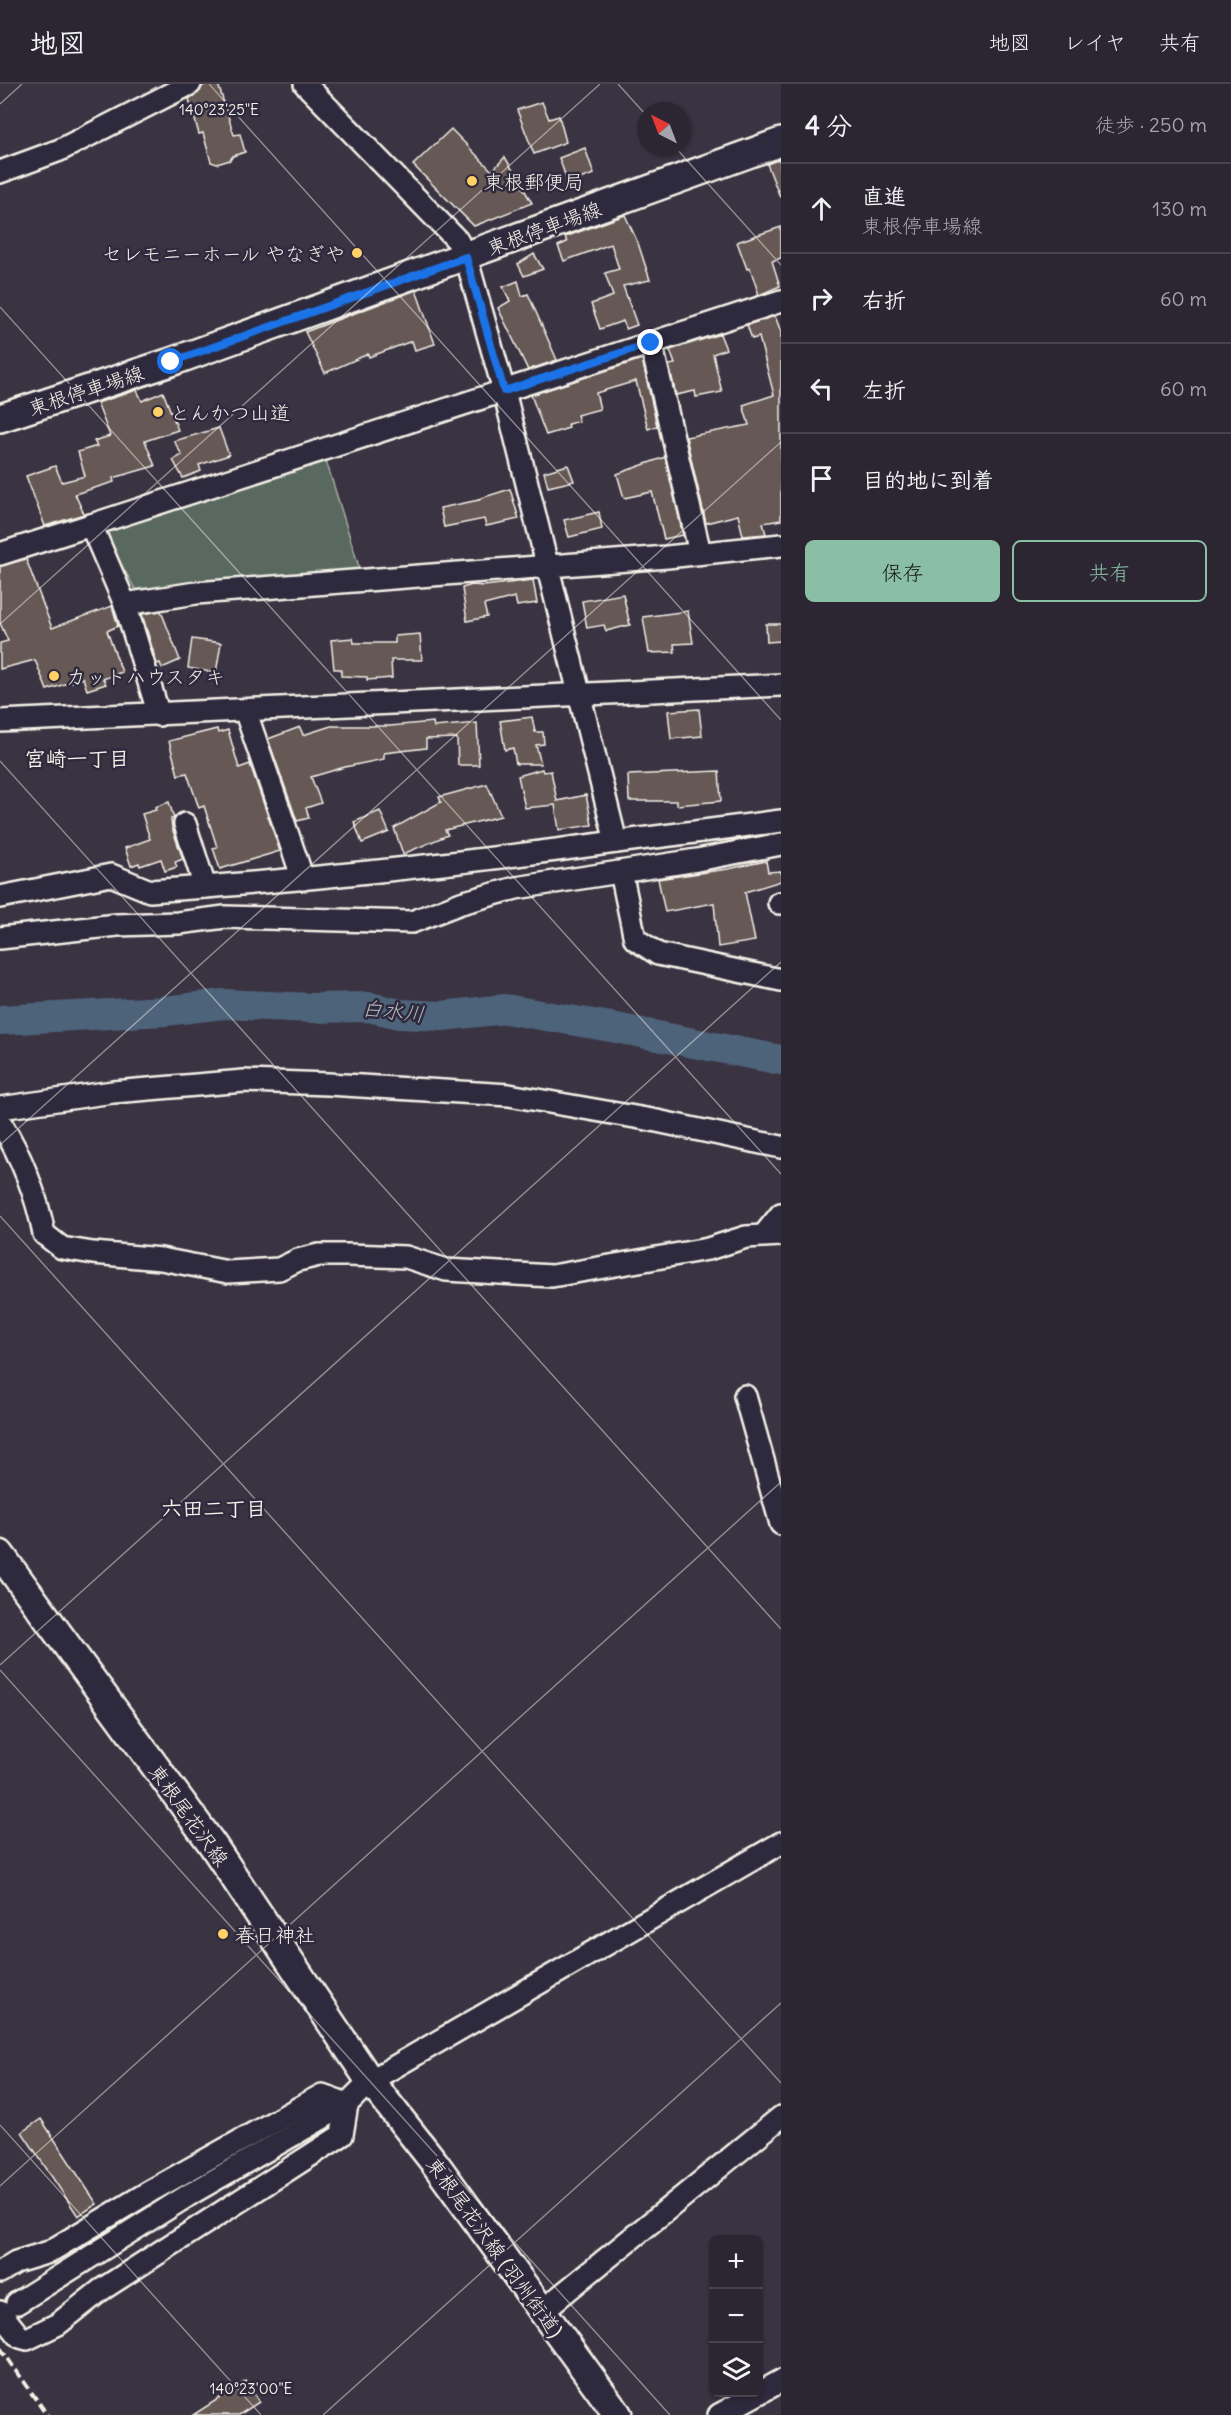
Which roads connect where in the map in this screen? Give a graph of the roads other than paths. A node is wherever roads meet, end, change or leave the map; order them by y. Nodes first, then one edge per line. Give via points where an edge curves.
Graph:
1 (190, 84) edge
2 (305, 84) edge
3 (781, 142) edge
4 (0, 172) edge
5 (466, 257) junction
6 (781, 301) edge
7 (651, 343) junction
8 (504, 391) junction
9 (0, 417) edge
10 (91, 525) junction
11 (781, 545) edge
12 (699, 553) junction
13 (0, 554) edge
14 (548, 564) junction
15 (125, 604) junction
16 (781, 685) edge
17 (579, 695) junction
18 (245, 710) junction
19 (159, 715) junction
20 (0, 721) edge
21 (781, 821) edge
22 (185, 824) dead end
23 (616, 842) junction
24 (781, 844) edge
25 (621, 872) junction
26 (303, 879) junction
27 (206, 887) junction
28 (0, 897) edge
29 (0, 938) edge
30 (781, 980) edge
31 (0, 1108) edge
32 (0, 1122) edge
33 (781, 1148) edge
34 (781, 1214) edge
35 (772, 1235) edge
36 (744, 1396) dead end
37 (781, 1524) edge
38 (0, 1554) edge
39 (781, 1843) edge
40 (370, 2081) junction
41 (347, 2104) junction
42 (781, 2117) edge
43 (0, 2272) edge
44 (9, 2307) edge
45 (542, 2311) junction
46 (781, 2381) edge
47 (618, 2415) edge
48 (719, 2415) edge

1 - 4 street via 60,150
2 - 5 street via 457,240
3 - 5 main road, 東根停車場線
5 - 8 street
5 - 9 main road, 東根停車場線 via 171,362
6 - 7 street
7 - 8 street
7 - 12 street
8 - 10 street
8 - 14 street
10 - 13 street
10 - 15 street
11 - 12 street
12 - 14 street
14 - 15 street via 196,593
14 - 17 street
15 - 19 street
16 - 17 street
17 - 18 street
17 - 23 street
18 - 19 street
18 - 26 street
19 - 20 street
21 - 23 street
22 - 27 street
23 - 26 street
24 - 25 street
25 - 29 street via 516,888 412,922 225,917
25 - 30 street via 635,939 658,954
26 - 27 street
27 - 28 street via 150,891 111,875
31 - 33 street via 113,1092 244,1081 328,1084 509,1095
32 - 35 street via 27,1178 44,1234 62,1248 93,1253 161,1259 228,1272 279,1269 319,1255 348,1255 406,1257 446,1270 552,1276 708,1250 746,1237
34 - 35 street
36 - 37 street
38 - 40 main road, 東根尾花沢線 via 212,1844
39 - 40 street
40 - 41 street
40 - 45 main road, 東根尾花沢線 (羽州街道)
41 - 43 street via 322,2095 49,2252 16,2262
41 - 44 street via 192,2193
41 - 44 street via 342,2135 101,2290 58,2324 27,2339 20,2337
42 - 45 street
45 - 47 main road, 東根尾花沢線 (羽州街道)
46 - 48 street

